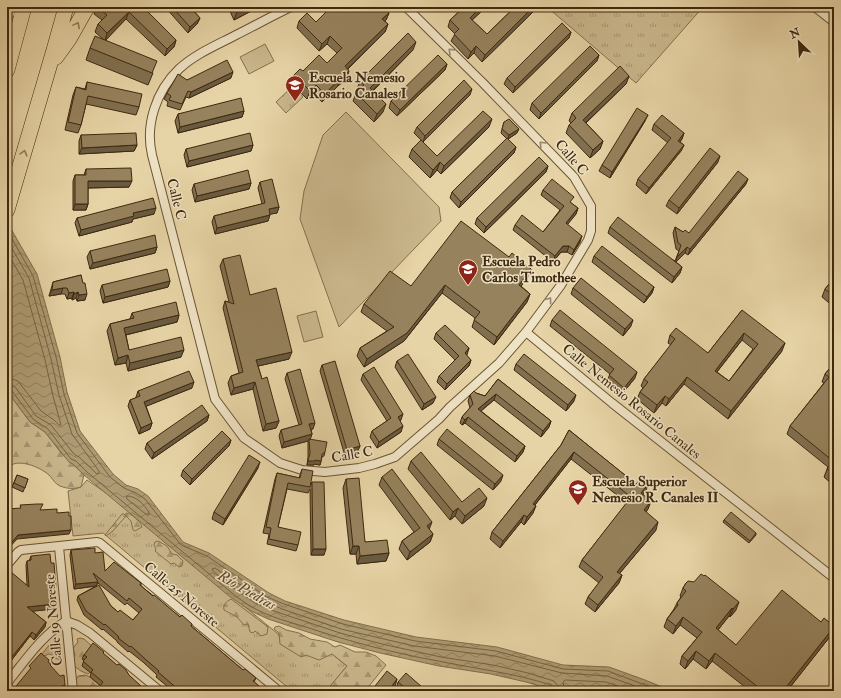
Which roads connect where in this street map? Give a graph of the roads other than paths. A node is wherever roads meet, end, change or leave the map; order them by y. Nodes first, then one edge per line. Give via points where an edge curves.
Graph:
1 (8, 7) edge
2 (24, 7) edge
3 (66, 7) edge
4 (87, 7) edge
5 (406, 7) edge
6 (815, 7) edge
7 (288, 8) edge
8 (7, 12) edge
9 (834, 22) edge
10 (50, 65) junction
11 (7, 70) edge
12 (8, 207) edge
13 (526, 332) junction
14 (59, 547) junction
15 (7, 565) edge
16 (834, 578) edge
17 (66, 621) junction
18 (7, 683) edge
19 (73, 691) edge
20 (160, 691) edge
21 (279, 691) edge

1 - 8 highway
2 - 11 highway
3 - 10 highway
10 -> 4 highway via 69,39
13 -> 5 street, Calle C via 561,285 588,240 591,231 591,206 574,176
6 - 9 street
7 - 13 street, Calle C via 203,52 178,70 157,101 150,127 152,152 182,275 215,399 223,410 244,438 280,463 302,470 325,472 375,464 395,457 439,419 499,363
12 -> 10 highway
13 - 16 street, Calle Nemesio Rosario Canales
14 - 15 street, Calle 25 Noreste via 21,550
14 - 17 street, Calle 19 Noreste
14 - 21 street, Calle 25 Noreste via 100,543
17 - 18 street via 49,633
17 - 19 street, Calle 19 Noreste
17 - 20 street via 90,633

